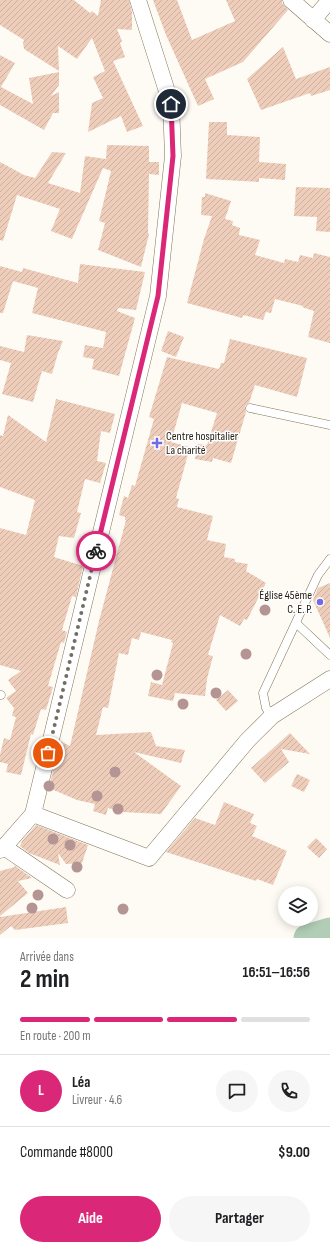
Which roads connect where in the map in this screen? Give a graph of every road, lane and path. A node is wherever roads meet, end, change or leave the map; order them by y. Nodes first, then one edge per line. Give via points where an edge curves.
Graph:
1 (138, 0) edge
2 (291, 0) edge
3 (330, 0) edge
4 (313, 20) junction
5 (330, 34) edge
6 (250, 408) dead end
7 (330, 425) edge
8 (330, 559) edge
9 (296, 622) junction
10 (330, 655) edge
11 (330, 679) edge
12 (272, 716) junction
13 (33, 814) junction
14 (2, 848) edge
15 (67, 890) dead end

1 - 13 street via 171,104 173,156 158,296
2 - 4 street
3 - 4 street
4 - 5 street
6 - 7 lane
8 - 9 lane via 318,575
9 - 10 lane
9 - 12 lane via 263,693 266,708
11 - 12 street
12 - 13 street via 247,741 149,858
13 - 14 street
14 - 15 street

